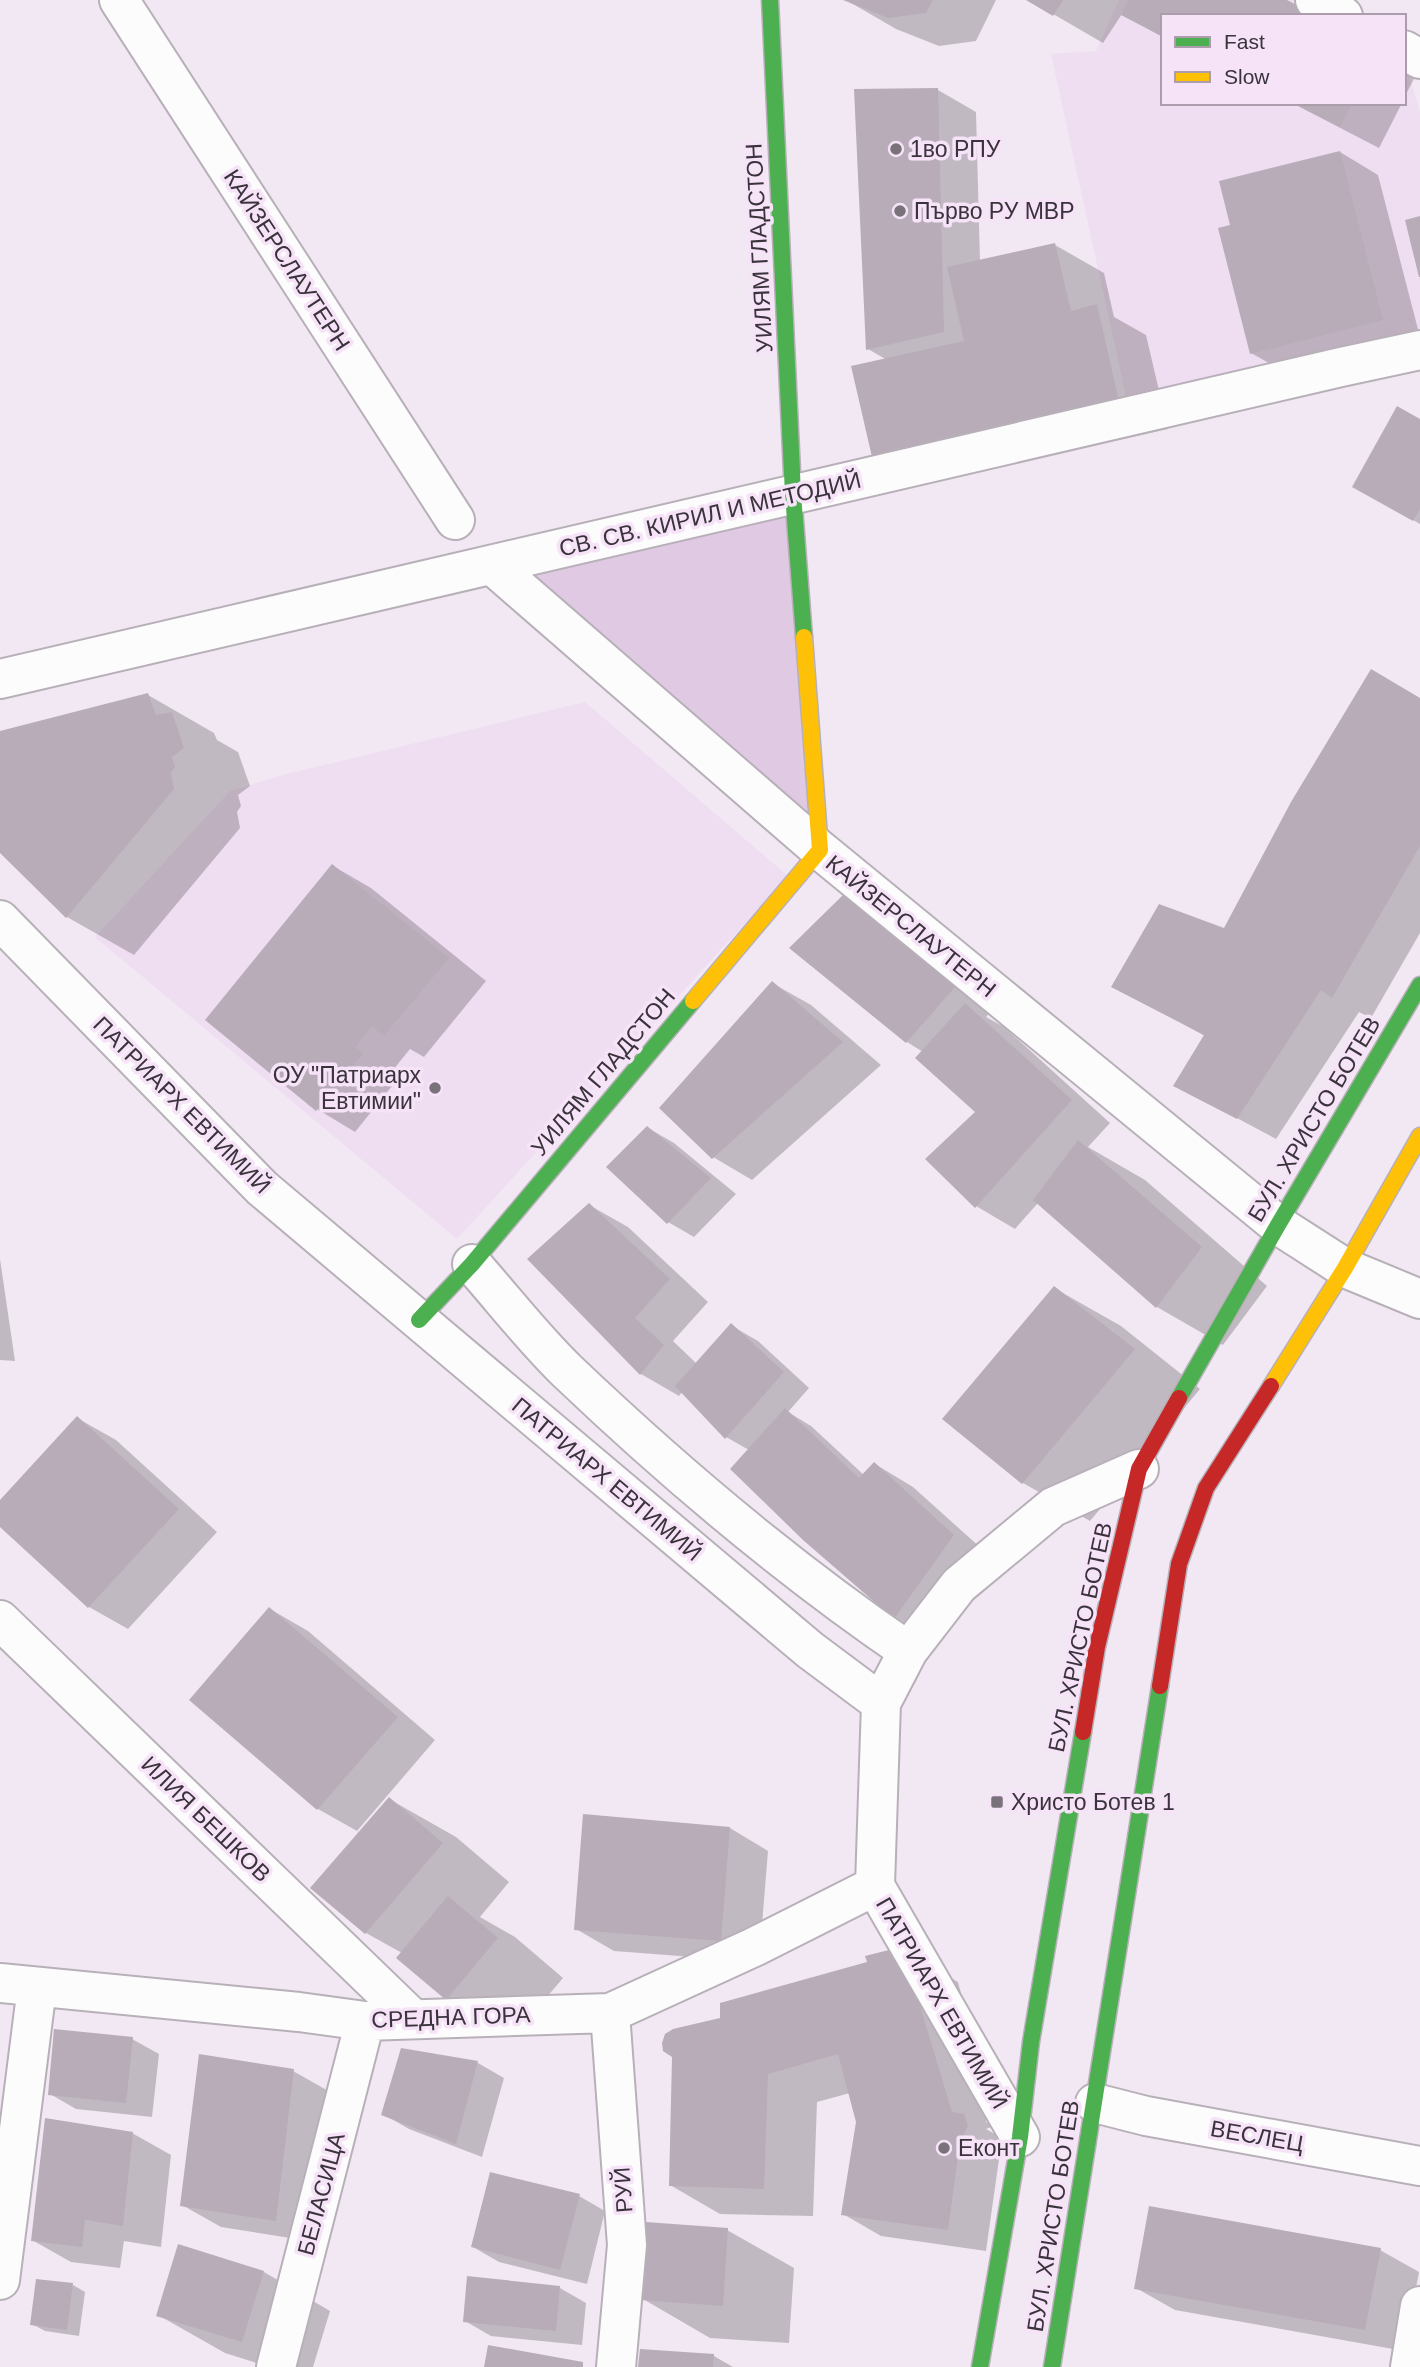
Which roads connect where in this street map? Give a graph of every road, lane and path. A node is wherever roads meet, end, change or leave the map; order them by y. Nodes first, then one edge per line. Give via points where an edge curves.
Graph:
1 (119, 0) edge
2 (770, 0) edge
3 (1315, 0) edge
4 (1340, 14) edge
5 (1420, 351) edge
6 (793, 495) junction
7 (455, 520) dead end
8 (492, 565) junction
9 (0, 680) edge
10 (820, 850) junction
11 (0, 920) edge
12 (1420, 985) edge
13 (1420, 1136) edge
14 (1278, 1225) junction
15 (472, 1264) junction
16 (1345, 1268) junction
17 (1420, 1299) edge
18 (419, 1320) junction
19 (1139, 1469) junction
20 (0, 1620) edge
21 (908, 1651) junction
22 (881, 1703) junction
23 (875, 1886) junction
24 (18, 1985) edge
25 (610, 2013) junction
26 (412, 2018) junction
27 (365, 2021) junction
28 (1095, 2103) junction
29 (1020, 2137) junction
30 (1420, 2166) edge
31 (0, 2280) edge
32 (1420, 2306) edge
33 (276, 2367) edge
34 (616, 2367) edge
35 (980, 2367) edge
36 (1052, 2367) edge
37 (1410, 2367) edge

1 - 7 street, КАЙЗЕРСЛАУТЕРН
2 - 6 main road, УИЛЯМ ГЛАДСТОН
3 - 4 street
5 - 6 street, СВ. СВ. КИРИЛ И МЕТОДИЙ
6 - 8 street, СВ. СВ. КИРИЛ И МЕТОДИЙ
6 - 10 main road, УИЛЯМ ГЛАДСТОН
8 - 9 street, СВ. СВ. КИРИЛ И МЕТОДИЙ
8 - 10 street, КАЙЗЕРСЛАУТЕРН
10 - 14 street, КАЙЗЕРСЛАУТЕРН
10 - 15 main road, УИЛЯМ ГЛАДСТОН
11 - 18 street, ПАТРИАРХ ЕВТИМИЙ via 262,1188
12 - 14 main road, БУЛ. ХРИСТО БОТЕВ
13 - 16 main road, БУЛ. ХРИСТО БОТЕВ
14 - 16 street, КАЙЗЕРСЛАУТЕРН
14 - 19 main road, БУЛ. ХРИСТО БОТЕВ
15 - 18 main road, УИЛЯМ ГЛАДСТОН
15 - 21 street via 565,1369 685,1478 847,1609
16 - 17 street, КАЙЗЕРСЛАУТЕРН
16 - 28 main road, БУЛ. ХРИСТО БОТЕВ via 1206,1488 1180,1564
18 - 22 street, ПАТРИАРХ ЕВТИМИЙ via 810,1650
19 - 21 street via 1054,1507 959,1585
19 - 29 main road, БУЛ. ХРИСТО БОТЕВ via 1097,1647
20 - 26 street, ИЛИЯ БЕШКОВ
21 - 22 street
22 - 23 street, ПАТРИАРХ ЕВТИМИЙ
23 - 25 street, СРЕДНА ГОРА
23 - 29 street, ПАТРИАРХ ЕВТИМИЙ
24 - 27 street, СРЕДНА ГОРА
24 - 31 street
25 - 26 street, СРЕДНА ГОРА
25 - 34 street, РУЙ via 627,2245
26 - 27 street, СРЕДНА ГОРА
27 - 33 street, БЕЛАСИЦА
28 - 30 street, ВЕСЛЕЦ
28 - 36 main road, БУЛ. ХРИСТО БОТЕВ
29 - 35 main road, БУЛ. ХРИСТО БОТЕВ
32 - 37 street

